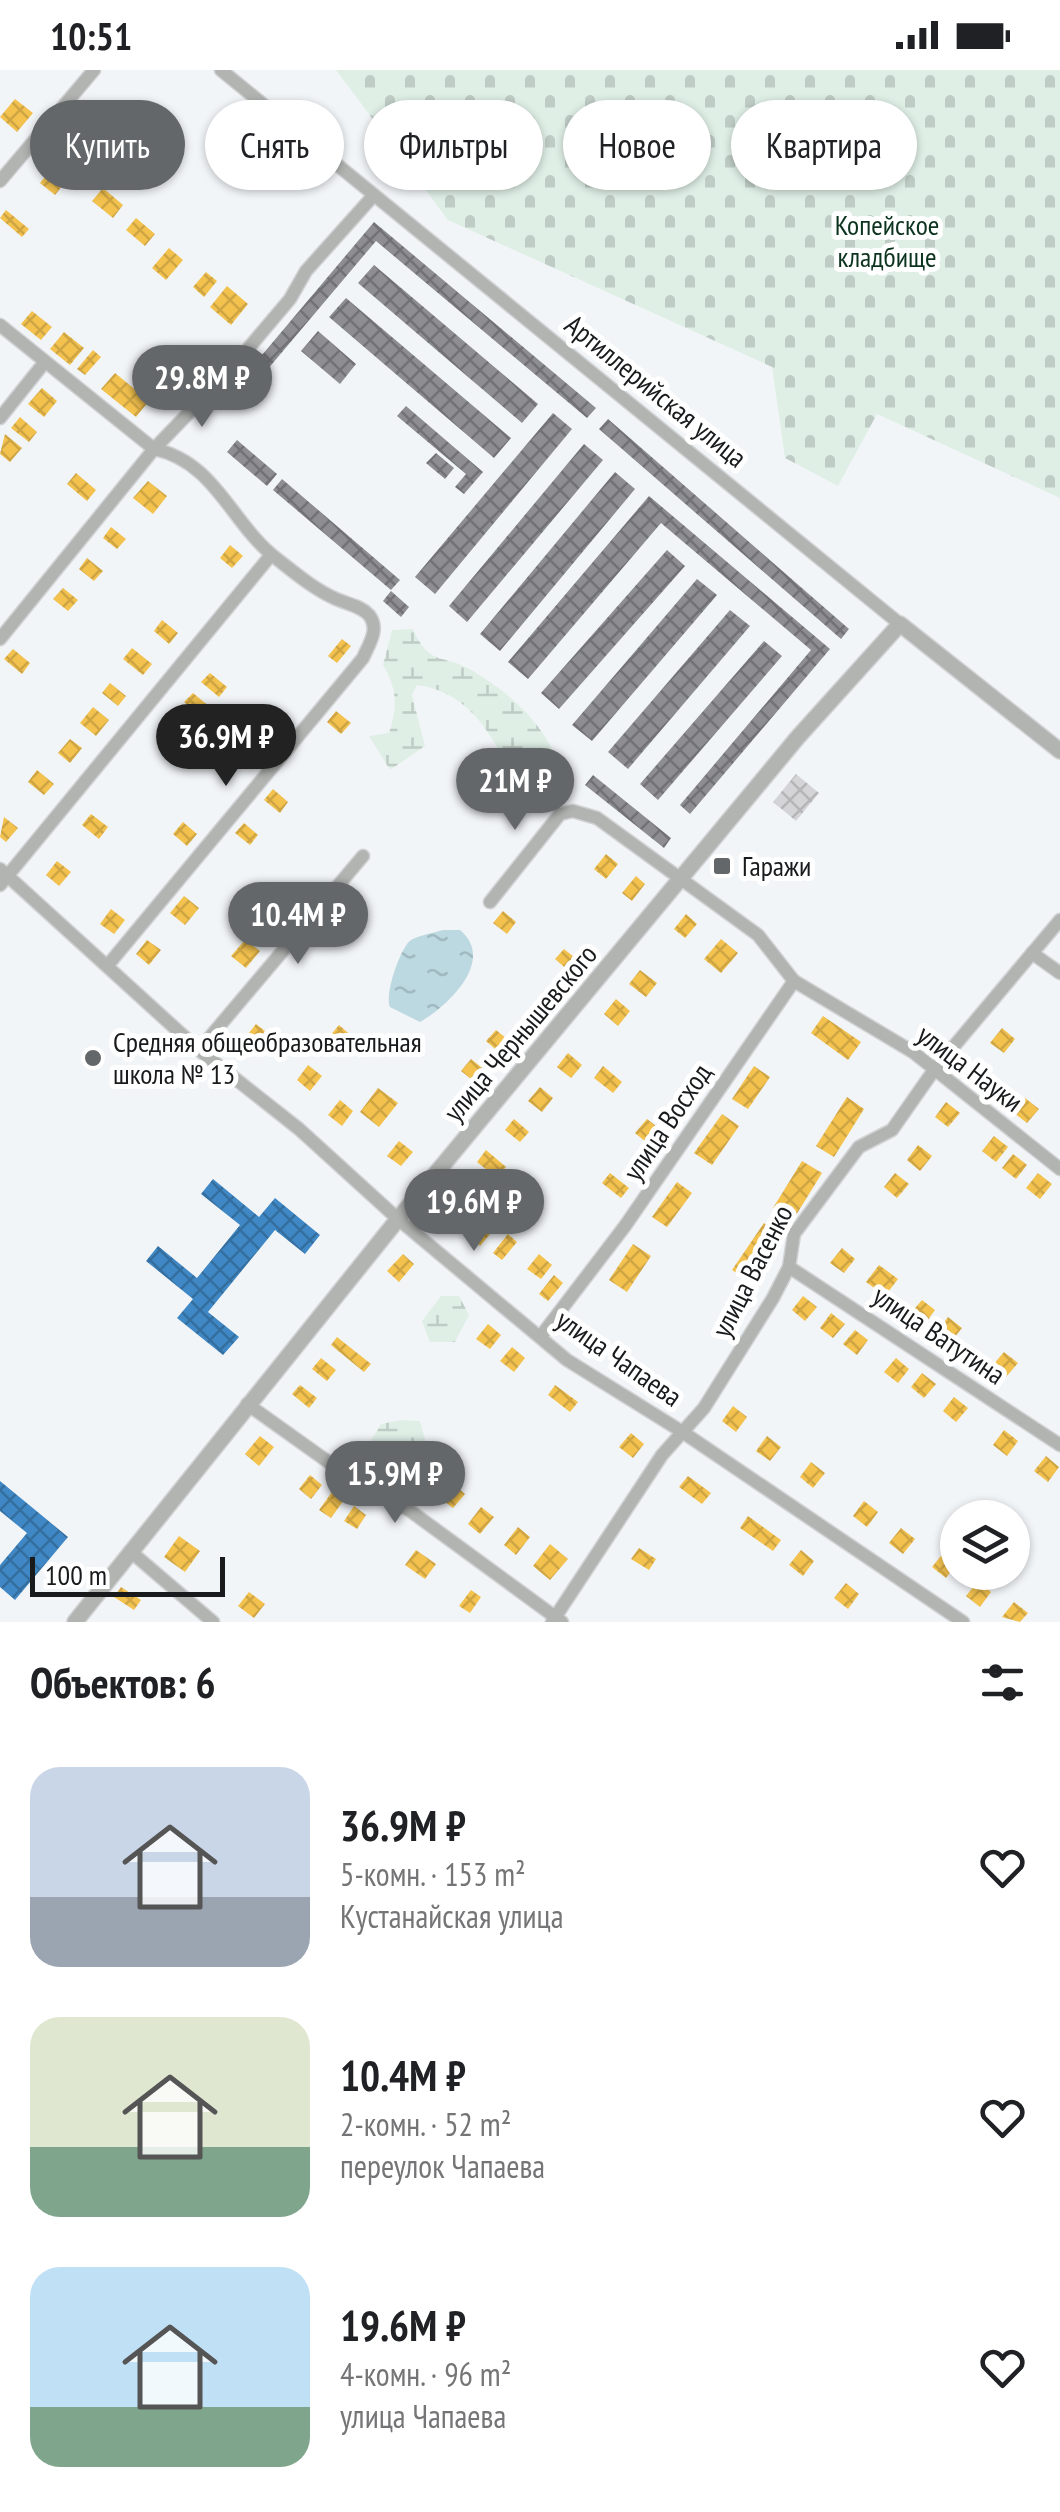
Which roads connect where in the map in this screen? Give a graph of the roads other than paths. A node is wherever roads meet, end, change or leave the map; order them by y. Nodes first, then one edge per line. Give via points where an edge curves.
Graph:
1 (94, 70) edge
2 (222, 70) edge
3 (0, 181) edge
4 (374, 195) junction
5 (0, 325) edge
6 (44, 363) junction
7 (0, 418) edge
8 (154, 449) junction
9 (272, 554) junction
10 (900, 624) junction
11 (0, 639) edge
12 (1060, 750) edge
13 (364, 856) dead end
14 (3, 876) edge
15 (681, 880) junction
16 (490, 902) dead end
17 (1060, 920) edge
18 (1032, 953) junction
19 (108, 965) junction
20 (1060, 974) edge
21 (794, 981) junction
22 (199, 1050) junction
23 (934, 1070) junction
24 (1060, 1169) edge
25 (398, 1219) junction
26 (789, 1267) junction
27 (541, 1336) junction
28 (247, 1404) junction
29 (680, 1431) junction
30 (1060, 1445) edge
31 (130, 1552) junction
32 (556, 1620) edge
33 (75, 1622) edge
34 (213, 1622) edge
35 (962, 1622) edge

1 - 3 street
2 - 4 street, Артиллерийская улица
4 - 8 street via 230,370
4 - 10 street, Артиллерийская улица
5 - 6 street
6 - 7 street
6 - 8 street
8 - 9 street via 176,454 206,475
8 - 11 street
9 - 14 street
9 - 19 street via 333,598 361,608 374,634 362,658
10 - 12 street, Артиллерийская улица
10 - 15 street, улица Чернышевского
13 - 22 street
14 - 19 street, улица Чапаева
15 - 16 street via 597,818 573,811 549,824
15 - 21 street via 758,935
15 - 25 street, улица Чернышевского
17 - 18 street, улица Васенко
18 - 20 street
18 - 23 street, улица Васенко
19 - 22 street, улица Чапаева
21 - 23 street, улица Науки
21 - 27 street, улица Восход
22 - 25 street, улица Чапаева
23 - 24 street, улица Науки
23 - 26 street, улица Васенко via 892,1130 859,1147 794,1234
25 - 27 street, улица Чапаева
25 - 28 street, улица Чернышевского
26 - 29 street, улица Васенко via 704,1408
26 - 30 street, улица Ватутина
27 - 29 street, улица Чапаева via 567,1360
28 - 31 street, улица Чернышевского
28 - 32 street via 409,1510
29 - 32 street, улица Васенко
29 - 35 street, улица Чапаева
31 - 33 street, улица Чернышевского
31 - 34 street

